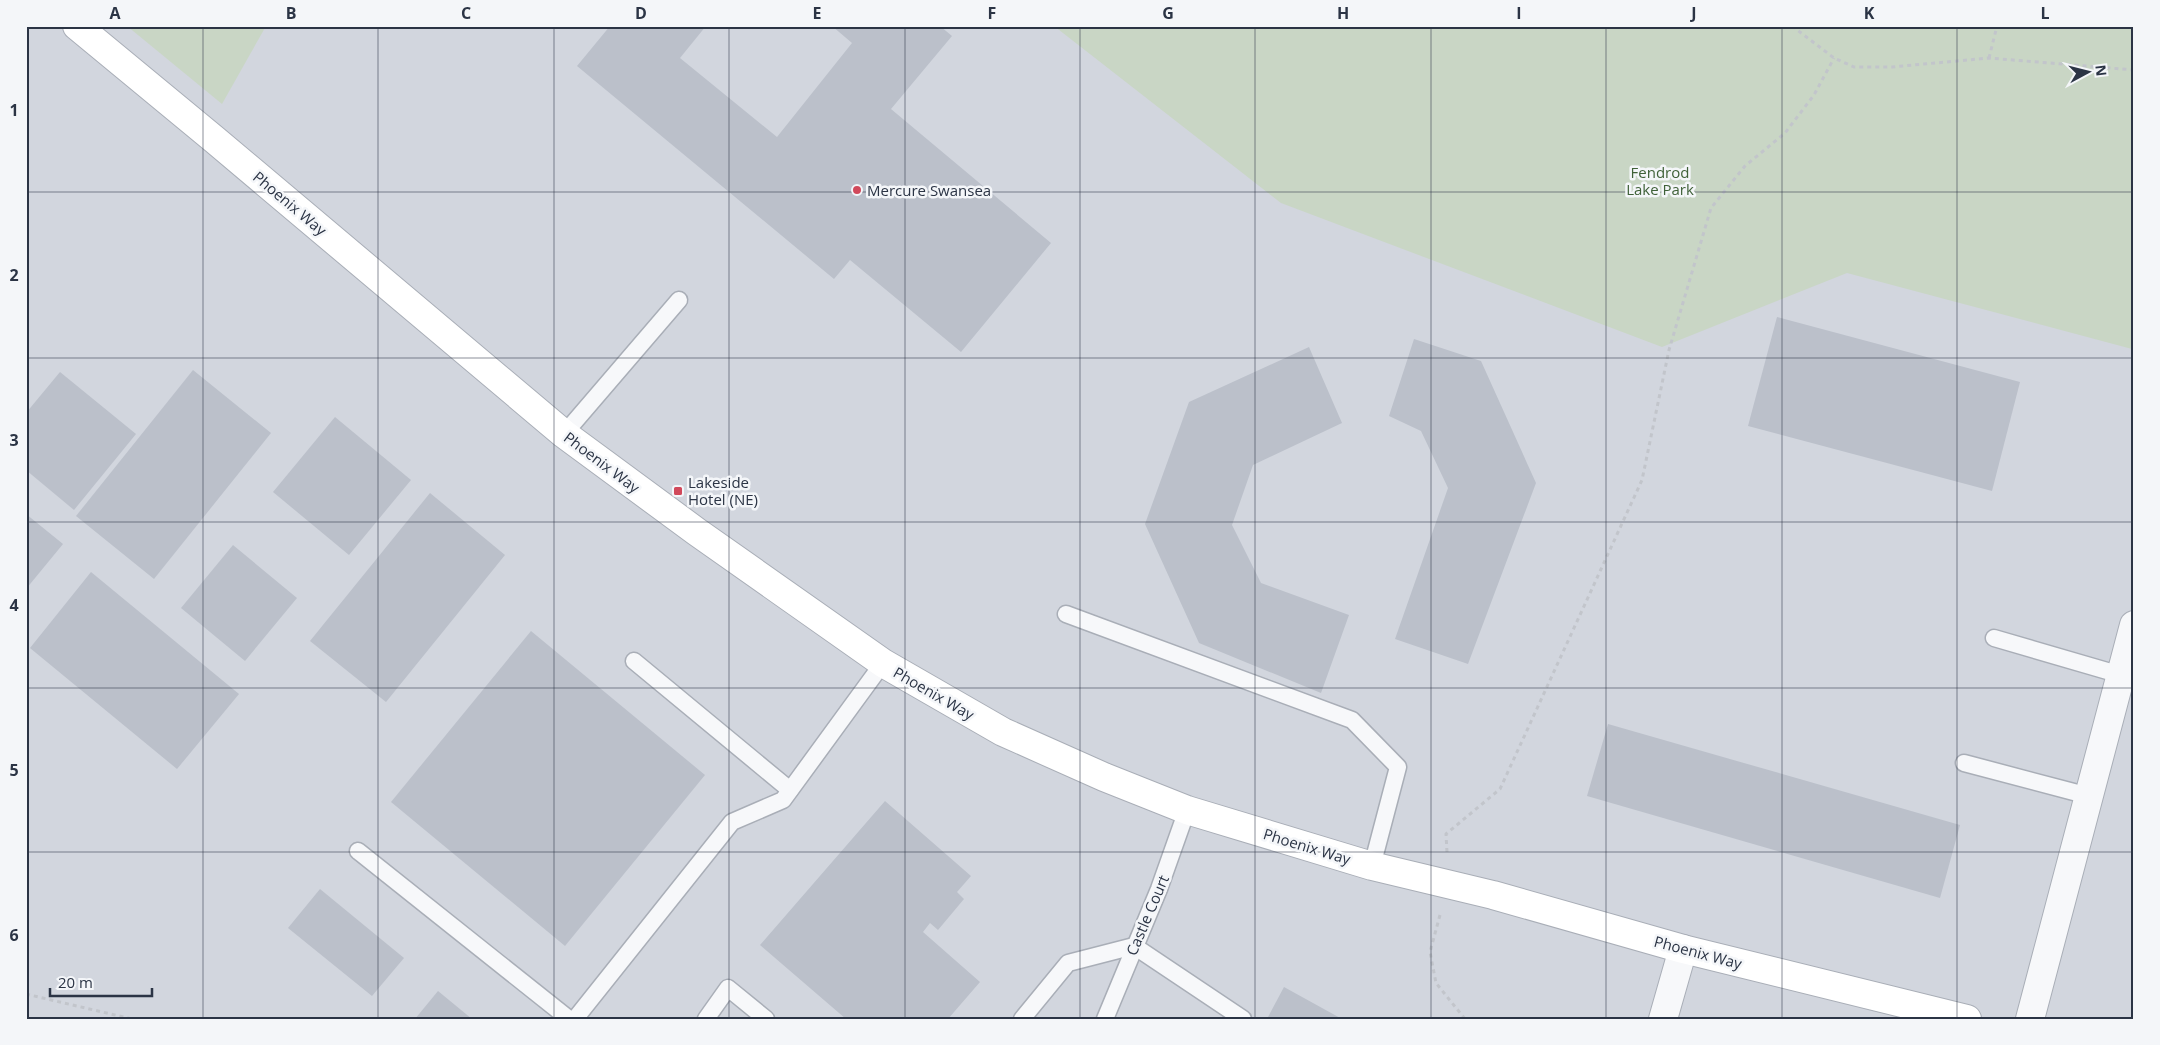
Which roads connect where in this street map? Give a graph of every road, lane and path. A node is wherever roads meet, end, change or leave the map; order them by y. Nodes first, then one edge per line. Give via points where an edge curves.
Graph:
1 (77, 26) edge
2 (1792, 26) edge
3 (1997, 26) edge
4 (1834, 58) junction
5 (1989, 58) junction
6 (2134, 70) edge
7 (679, 300) dead end
8 (564, 434) junction
9 (1066, 614) dead end
10 (2134, 625) edge
11 (1994, 638) dead end
12 (634, 661) dead end
13 (883, 663) junction
14 (2120, 675) junction
15 (1964, 764) dead end
16 (790, 790) junction
17 (2089, 796) junction
18 (1187, 810) junction
19 (358, 851) dead end
20 (1372, 866) junction
21 (1448, 883) junction
22 (1134, 946) junction
23 (1683, 948) junction
24 (26, 994) edge
25 (132, 1019) edge
26 (569, 1019) edge
27 (575, 1019) edge
28 (706, 1019) edge
29 (766, 1019) edge
30 (1022, 1019) edge
31 (1105, 1019) edge
32 (1243, 1019) edge
33 (1465, 1019) edge
34 (1663, 1019) edge
35 (1967, 1019) edge
36 (2030, 1019) edge

1 - 8 street, Phoenix Way
2 - 4 path
3 - 5 path
4 - 5 path via 1854,67
4 - 21 path via 1814,95 1785,133 1745,166 1711,208 1669,350 1642,480 1500,789 1446,834
5 - 6 path
7 - 8 lane
8 - 13 street, Phoenix Way
9 - 20 lane via 1352,720 1398,767
10 - 14 street
11 - 14 lane
12 - 16 lane
13 - 16 lane
13 - 18 street, Phoenix Way via 1006,733
14 - 17 street
15 - 17 lane
16 - 27 lane via 783,800 732,822
17 - 36 street
18 - 20 street, Phoenix Way
18 - 22 lane, Castle Court via 1159,890
19 - 26 lane
20 - 21 street, Phoenix Way
21 - 23 street, Phoenix Way
21 - 33 path via 1430,952 1436,983
22 - 30 lane via 1068,963
22 - 31 lane, Castle Court
22 - 32 lane
23 - 34 street
23 - 35 street, Phoenix Way
24 - 25 path
28 - 29 lane via 728,988

